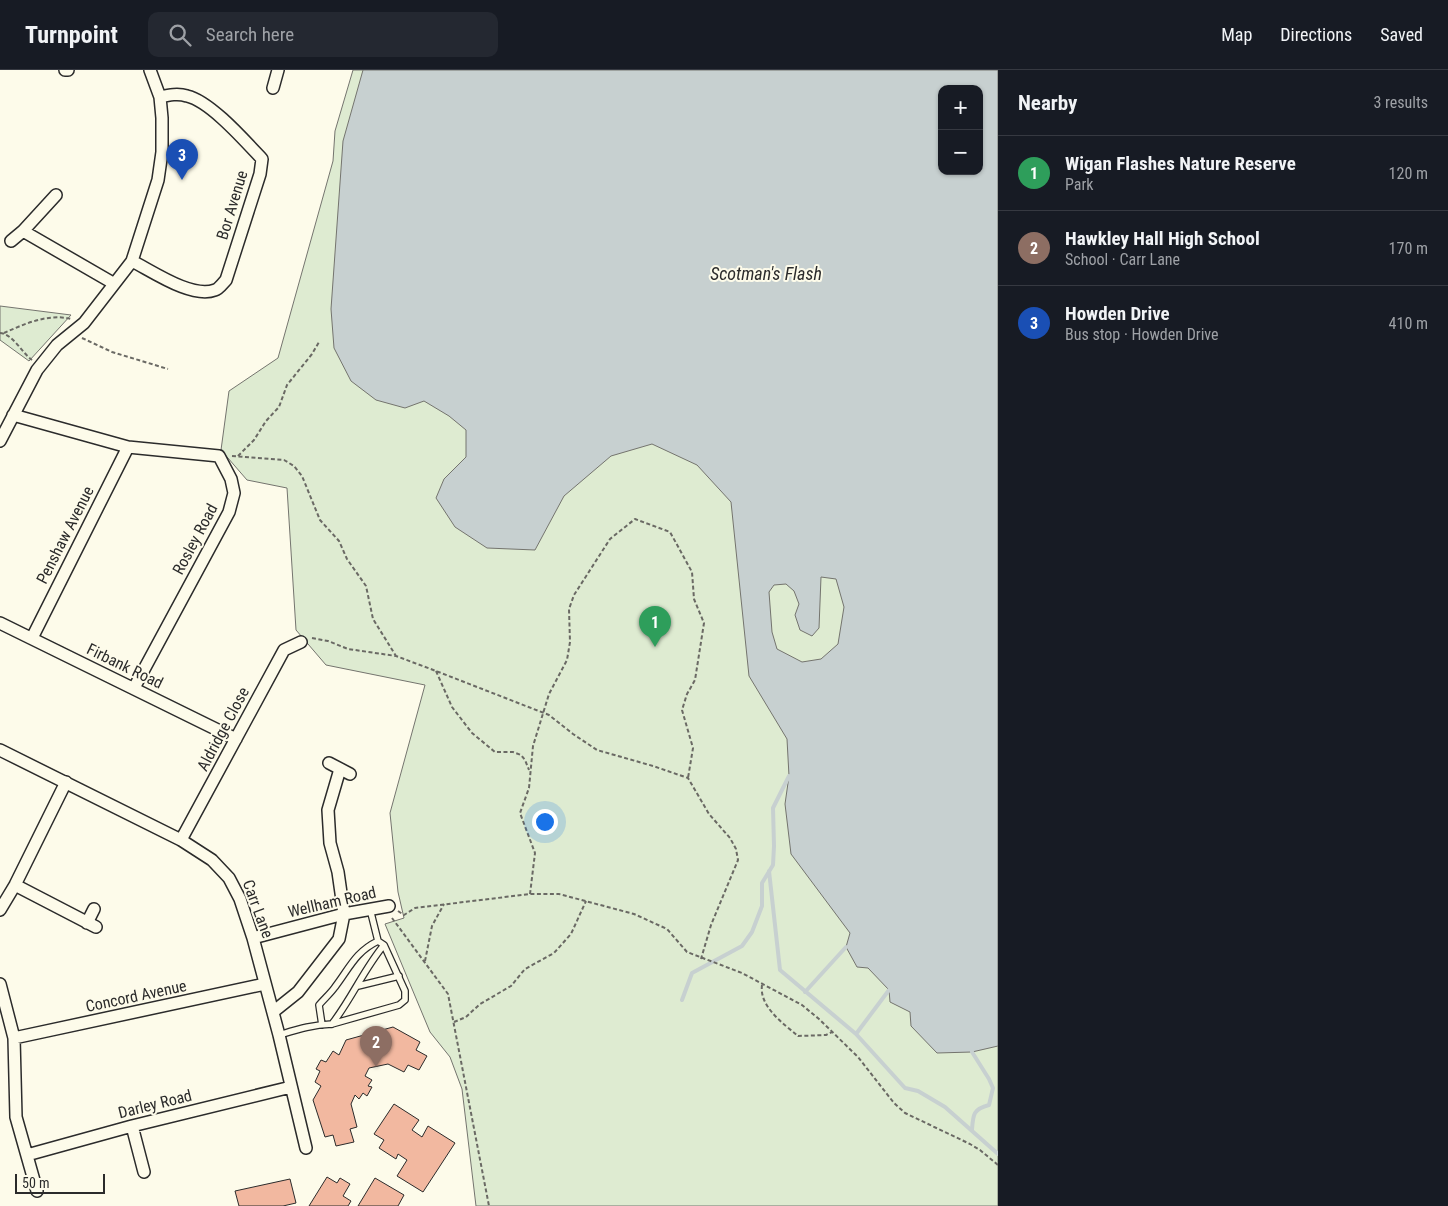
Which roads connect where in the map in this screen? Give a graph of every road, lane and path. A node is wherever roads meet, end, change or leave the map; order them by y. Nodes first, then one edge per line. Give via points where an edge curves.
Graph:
1 (150, 70) edge
2 (278, 70) edge
3 (273, 88) dead end
4 (160, 97) junction
5 (56, 195) dead end
6 (23, 231) junction
7 (11, 241) dead end
8 (132, 260) junction
9 (113, 283) junction
10 (84, 323) junction
11 (0, 333) edge
12 (4, 333) junction
13 (71, 333) junction
14 (319, 342) dead end
15 (41, 365) junction
16 (168, 369) dead end
17 (14, 415) junction
18 (0, 441) edge
19 (128, 447) junction
20 (219, 456) junction
21 (238, 456) junction
22 (0, 623) edge
23 (32, 638) junction
24 (301, 642) joint
25 (396, 656) junction
26 (436, 671) junction
27 (134, 688) junction
28 (544, 713) junction
29 (236, 739) junction
30 (0, 750) edge
31 (329, 763) dead end
32 (530, 772) junction
33 (688, 778) junction
34 (66, 782) junction
35 (182, 840) junction
36 (15, 885) junction
37 (530, 894) junction
38 (586, 901) junction
39 (444, 904) junction
40 (390, 906) junction
41 (94, 909) dead end
42 (370, 909) junction
43 (0, 910) edge
44 (344, 914) junction
45 (252, 938) junction
46 (380, 943) junction
47 (701, 959) junction
48 (425, 961) junction
49 (399, 976) junction
50 (0, 984) edge
51 (265, 984) junction
52 (762, 985) junction
53 (358, 986) junction
54 (273, 1012) junction
55 (454, 1022) junction
56 (322, 1024) junction
57 (332, 1024) junction
58 (833, 1032) junction
59 (279, 1035) junction
60 (14, 1038) junction
61 (291, 1086) junction
62 (132, 1126) junction
63 (306, 1148) dead end
64 (27, 1155) junction
65 (998, 1165) edge
66 (144, 1172) dead end
67 (37, 1190) dead end
68 (489, 1206) edge

1 - 4 street
2 - 3 street
4 - 8 street via 162,152 158,180
4 - 8 street, Bor Avenue via 174,94 189,96 208,107 262,159 260,174 226,280 216,290 203,292 183,288
5 - 6 street
6 - 7 street
6 - 9 street
8 - 9 street
9 - 10 street
10 - 12 path via 58,318 22,325
10 - 13 street
11 - 12 path
12 - 15 path via 29,358
13 - 15 street
13 - 16 path via 112,352
14 - 21 path via 287,385 279,407
15 - 17 street
17 - 18 street
17 - 19 street
19 - 20 street
19 - 23 street, Penshaw Avenue
20 - 21 path
20 - 27 street, Rosley Road via 231,479 234,494 229,512
21 - 25 path via 284,460 302,476 320,520 339,541 366,586 373,619
22 - 23 street, Firbank Road
23 - 27 street, Firbank Road
24 - 25 path via 309,637 348,649
24 - 29 street, Aldridge Close via 284,650
25 - 26 path
26 - 28 path
26 - 32 path via 452,707 472,734 495,752 521,755
27 - 29 street, Firbank Road
28 - 32 path via 533,746
28 - 33 path via 597,750
28 - 33 path via 549,694 567,660 569,609 574,595 610,539 635,519 670,532 692,572 694,599 704,623 696,680 682,710 693,748
29 - 35 street, Aldridge Close
30 - 34 street, Carr Lane
31 - 44 street via 345,772 328,810 330,843
32 - 37 path via 529,788 520,813 535,853
33 - 47 path via 709,814 730,838 738,860 711,925
34 - 35 street, Carr Lane
34 - 36 street
35 - 45 street, Carr Lane via 212,860 229,878 240,899
36 - 41 street via 91,925
36 - 43 street
37 - 38 path via 559,894
37 - 39 path
38 - 47 path via 634,914 667,930 687,952
38 - 55 path via 571,934 554,953 525,969 511,986
39 - 40 path via 415,908 404,915
39 - 48 path via 432,926
40 - 42 street, Wellham Road
40 - 48 path via 393,920
42 - 44 street, Wellham Road
42 - 46 lane
44 - 45 street, Wellham Road
44 - 54 street via 339,939 298,992
45 - 51 street, Carr Lane
46 - 49 lane
46 - 53 lane
46 - 56 lane via 368,946 354,959 319,1005
47 - 52 path via 742,973
48 - 55 path via 448,994
49 - 53 lane
49 - 57 lane via 405,991 405,1000 399,1006
50 - 60 street
51 - 54 street, Carr Lane
51 - 60 street, Concord Avenue
52 - 58 path via 802,1005
52 - 58 path via 770,1011 798,1036
53 - 57 lane
54 - 59 street, Carr Lane
55 - 68 path
56 - 57 lane
56 - 59 lane
58 - 65 path via 905,1113 970,1144
59 - 61 street, Carr Lane
60 - 64 street via 16,1117
61 - 62 street, Darley Road
61 - 63 street, Carr Lane
62 - 64 street, Darley Road
62 - 66 street
64 - 67 street

